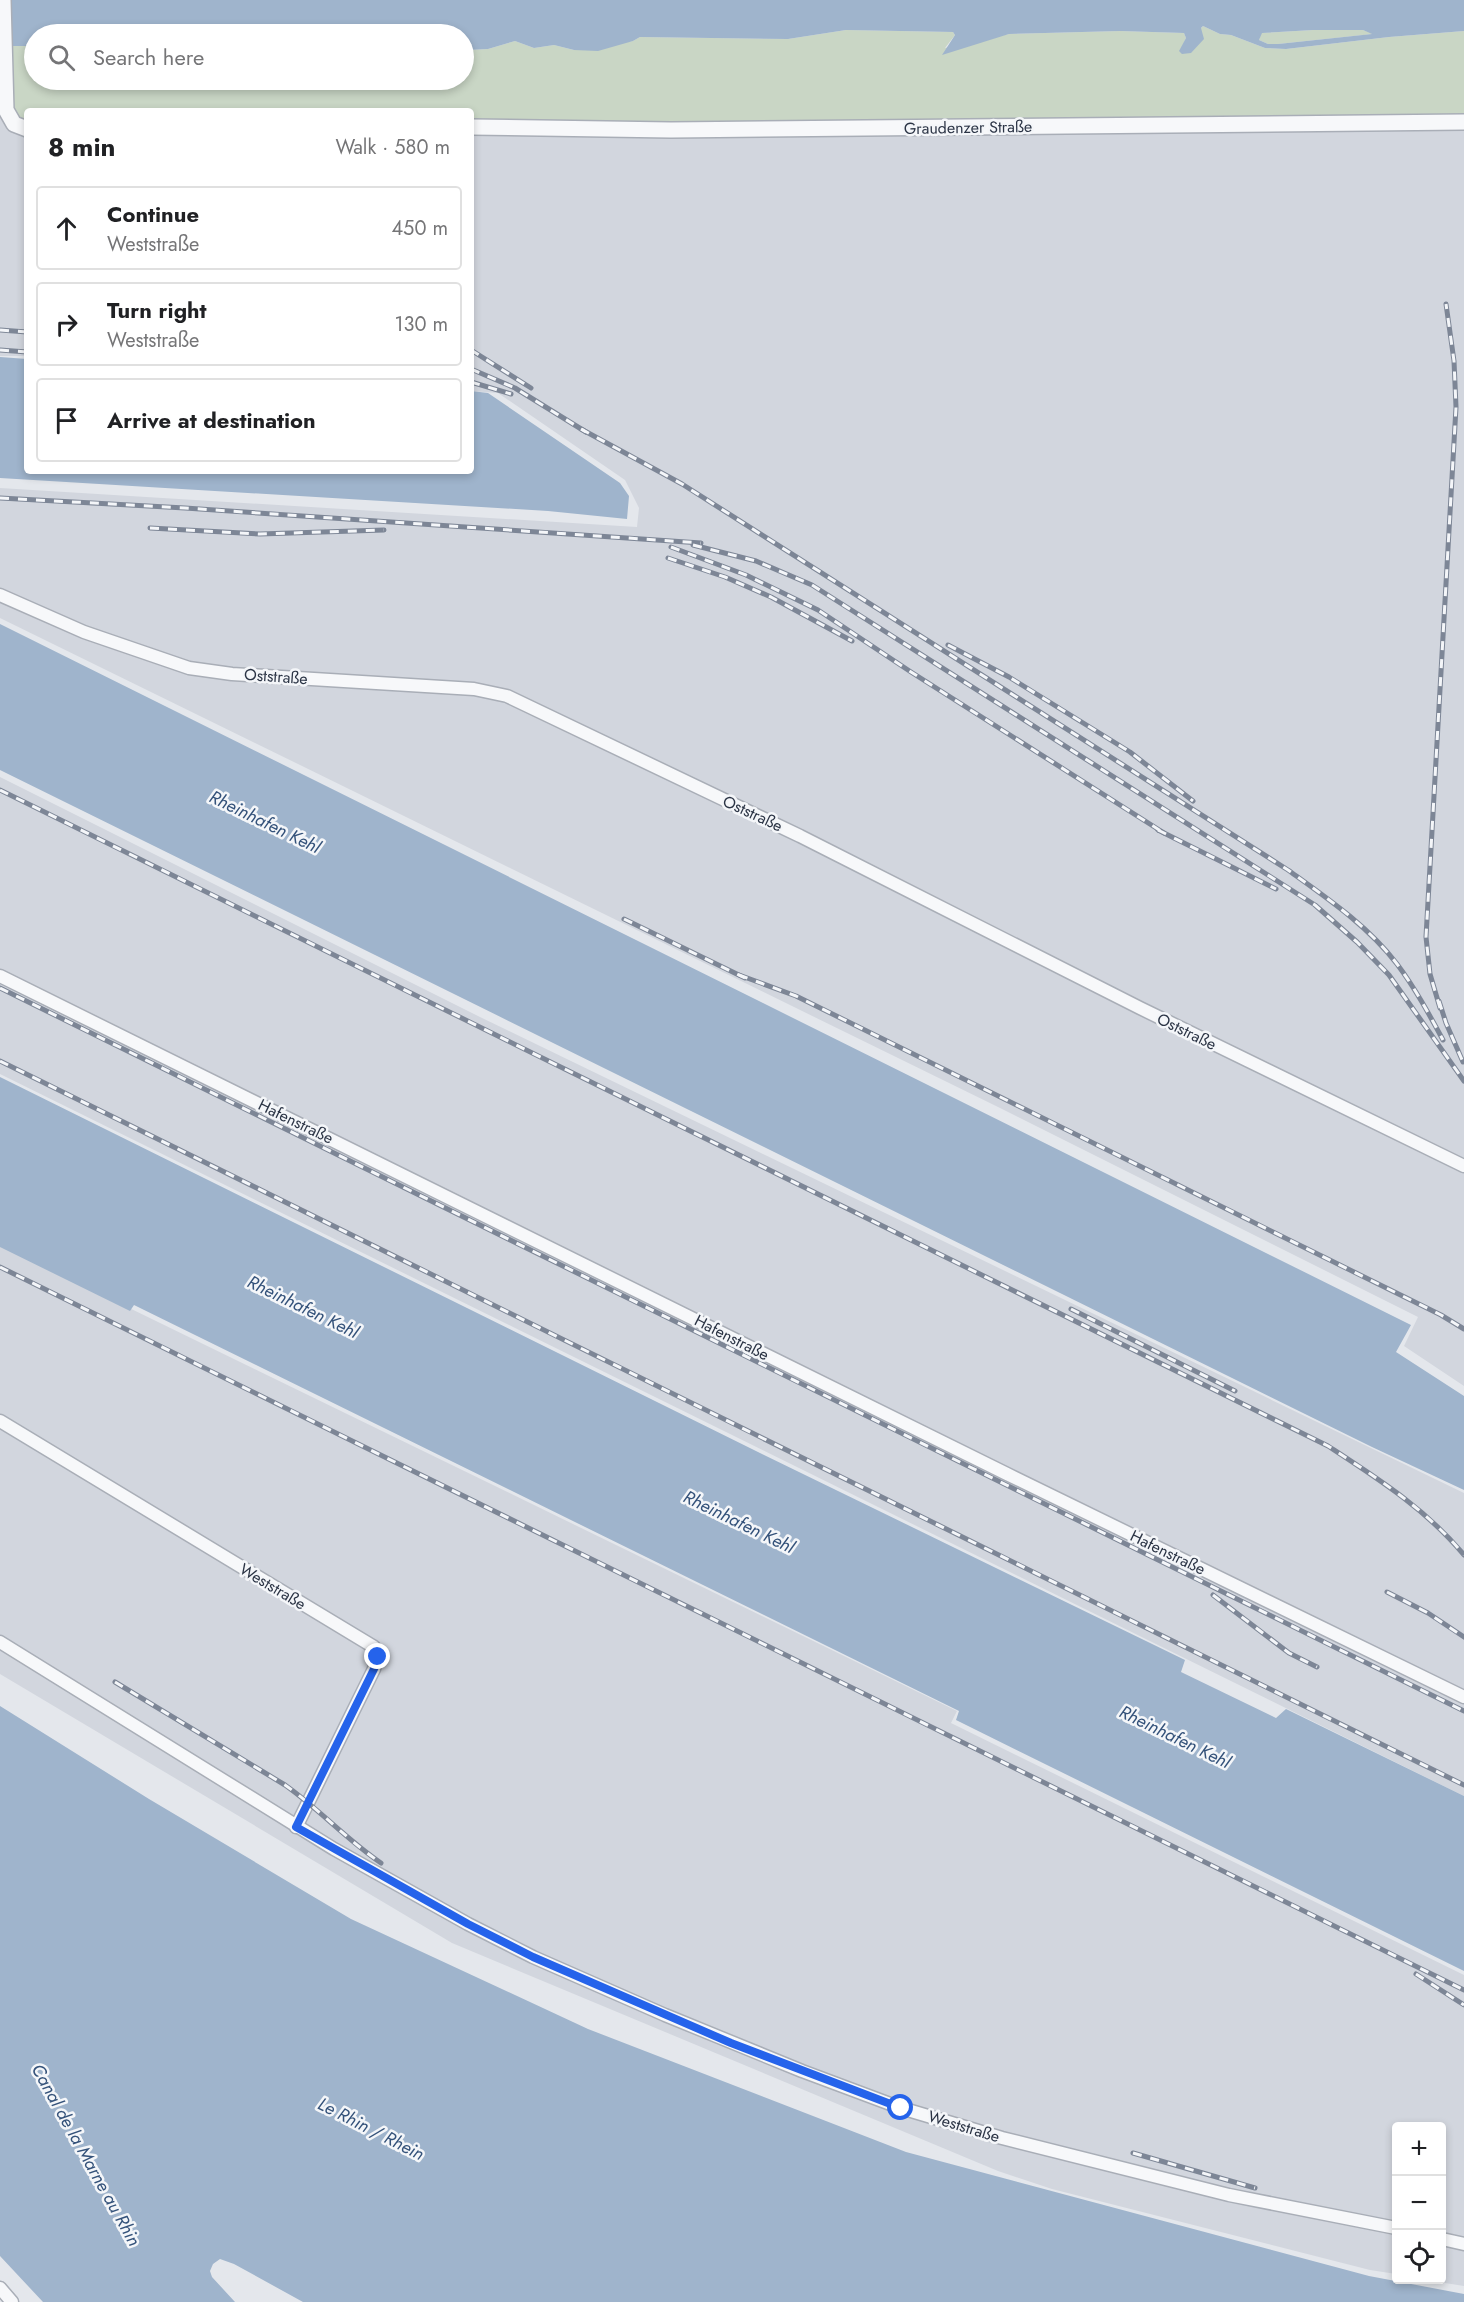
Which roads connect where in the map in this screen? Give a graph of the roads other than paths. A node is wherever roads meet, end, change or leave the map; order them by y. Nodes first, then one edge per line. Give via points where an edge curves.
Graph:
1 (3, 0) edge
2 (1464, 122) edge
3 (24, 128) edge
4 (474, 128) edge
5 (0, 595) edge
6 (0, 976) edge
7 (1464, 1166) edge
8 (0, 1421) edge
9 (0, 1642) edge
10 (1464, 1697) edge
11 (296, 1827) junction
12 (1392, 2227) edge
13 (1446, 2240) edge
14 (1464, 2244) edge
15 (0, 2288) edge
16 (12, 2302) edge

1 - 3 street via 6,105 14,124
2 - 4 street, Graudenzer Straße via 682,130
5 - 7 street, Oststraße via 84,632 189,668 474,689 507,696 800,836
6 - 10 street, Hafenstraße
8 - 11 street, Weststraße via 374,1647 378,1657 374,1669
9 - 11 street, Weststraße
11 - 12 street, Weststraße via 533,1957 731,2043 901,2108 1073,2157 1229,2195
13 - 14 street
15 - 16 street

